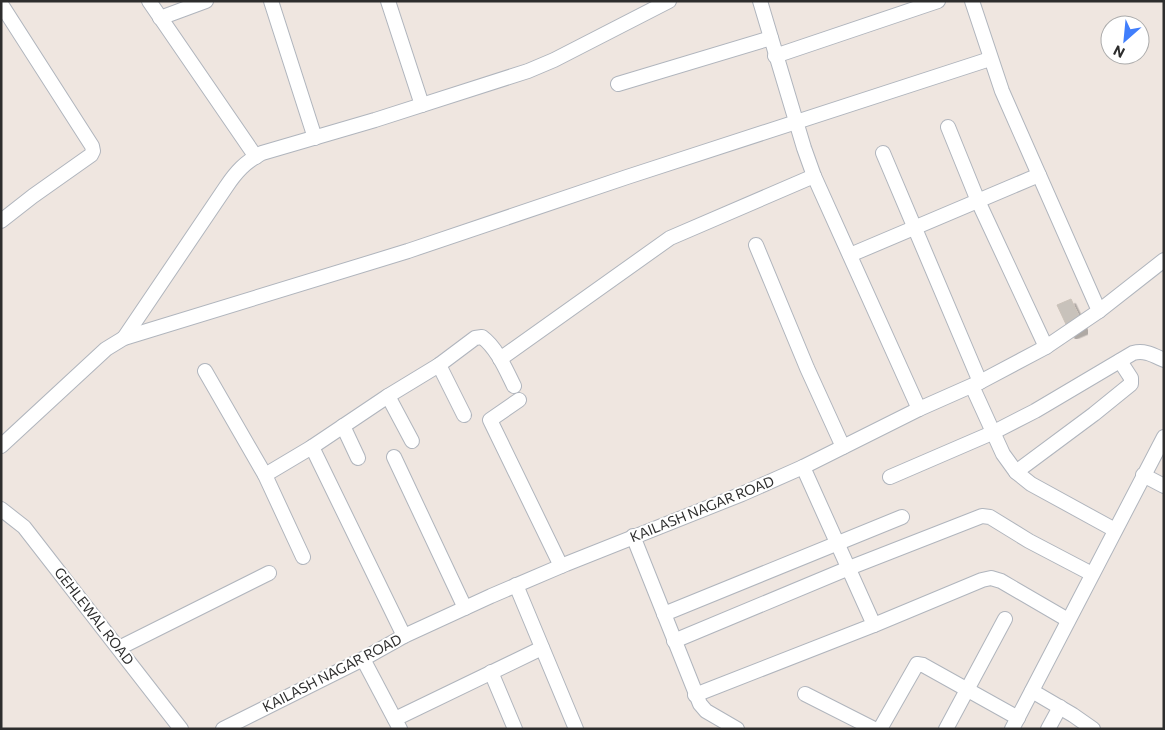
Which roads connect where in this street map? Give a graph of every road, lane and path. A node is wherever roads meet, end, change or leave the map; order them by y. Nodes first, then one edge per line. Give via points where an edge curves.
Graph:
1 (149, 1) edge
2 (206, 1) edge
3 (271, 1) edge
4 (388, 1) edge
5 (669, 1) edge
6 (760, 1) edge
7 (938, 1) edge
8 (972, 1) edge
9 (1, 4) edge
10 (160, 18) junction
11 (771, 38) junction
12 (776, 56) junction
13 (990, 59) junction
14 (618, 84) dead end
15 (422, 105) junction
16 (796, 122) junction
17 (948, 127) dead end
18 (315, 138) junction
19 (883, 152) dead end
20 (256, 156) junction
21 (1039, 175) junction
22 (814, 176) junction
23 (978, 201) junction
24 (1, 221) edge
25 (914, 227) junction
26 (756, 245) dead end
27 (850, 255) junction
28 (1164, 260) edge
29 (1099, 311) junction
30 (124, 338) junction
31 (1046, 347) junction
32 (500, 359) junction
33 (1164, 360) edge
34 (1120, 361) junction
35 (439, 365) junction
36 (205, 371) dead end
37 (976, 384) junction
38 (514, 386) dead end
39 (388, 396) junction
40 (519, 400) dead end
41 (919, 408) junction
42 (464, 414) dead end
43 (343, 426) junction
44 (992, 433) junction
45 (1164, 437) edge
46 (412, 441) dead end
47 (1, 446) edge
48 (312, 447) junction
49 (843, 447) junction
50 (394, 457) dead end
51 (358, 458) dead end
52 (803, 467) junction
53 (1016, 472) junction
54 (264, 475) junction
55 (1143, 476) junction
56 (890, 477) dead end
57 (1164, 486) edge
58 (1, 509) edge
59 (902, 517) dead end
60 (1115, 530) junction
61 (634, 536) junction
62 (838, 544) junction
63 (303, 557) dead end
64 (561, 566) junction
65 (848, 568) junction
66 (270, 573) dead end
67 (1092, 574) junction
68 (516, 585) junction
69 (465, 608) junction
70 (664, 614) junction
71 (1005, 619) dead end
72 (1068, 620) junction
73 (874, 625) junction
74 (404, 636) junction
75 (674, 641) junction
76 (119, 648) junction
77 (542, 648) junction
78 (363, 659) junction
79 (491, 672) junction
80 (966, 689) junction
81 (1032, 691) junction
82 (805, 694) dead end
83 (695, 695) junction
84 (1060, 707) junction
85 (1015, 723) edge
86 (397, 724) edge
87 (728, 727) edge
88 (181, 729) edge
89 (223, 729) edge
90 (515, 729) edge
91 (576, 729) edge
92 (874, 729) edge
93 (880, 729) edge
94 (946, 729) edge
95 (1048, 729) edge
96 (1093, 729) edge

1 - 10 street
2 - 10 street
3 - 18 street
4 - 15 street
5 - 15 street via 528,71
6 - 11 street
7 - 12 street
8 - 13 street
9 - 24 street via 93,151
10 - 20 street
11 - 12 street
11 - 14 street
12 - 16 street
13 - 16 street
13 - 21 street
15 - 18 street
16 - 22 street
16 - 30 street via 408,251
17 - 23 street
18 - 20 street
19 - 25 street
20 - 30 street via 234,175
21 - 23 street
21 - 29 street
22 - 27 street
22 - 32 street via 670,238
23 - 25 street
23 - 31 street
25 - 27 street
25 - 37 street
26 - 49 street
27 - 41 street
28 - 29 street, KAILASH NAGAR ROAD
29 - 31 street, KAILASH NAGAR ROAD
30 - 47 street via 106,350
31 - 37 street, KAILASH NAGAR ROAD
32 - 35 street via 482,337 475,338
32 - 38 street
33 - 34 street via 1141,351
34 - 44 street
34 - 53 street via 1131,378 1131,384
35 - 39 street
35 - 42 street
36 - 54 street
37 - 41 street, KAILASH NAGAR ROAD
37 - 44 street
39 - 43 street
39 - 46 street
40 - 64 street via 490,420
41 - 49 street, KAILASH NAGAR ROAD
43 - 48 street
43 - 51 street
44 - 53 street
44 - 56 street
45 - 55 street
48 - 54 street
48 - 74 street
49 - 52 street, KAILASH NAGAR ROAD
50 - 69 street
52 - 61 street, KAILASH NAGAR ROAD
52 - 62 street
53 - 60 street via 1031,484
54 - 63 street
55 - 57 street
55 - 60 street
58 - 76 street, GEHLEWAL ROAD via 24,526
59 - 62 street
60 - 67 street
61 - 64 street, KAILASH NAGAR ROAD
61 - 70 street
62 - 65 street
62 - 70 street
64 - 68 street, KAILASH NAGAR ROAD
65 - 67 street via 982,516 990,517
65 - 73 street
65 - 75 street
66 - 76 street
67 - 72 street
68 - 69 street, KAILASH NAGAR ROAD
68 - 77 street
69 - 74 street, KAILASH NAGAR ROAD
70 - 75 street
71 - 80 street
72 - 73 street via 992,578
72 - 81 street
73 - 83 street
74 - 78 street, KAILASH NAGAR ROAD
75 - 83 street
76 - 88 street, GEHLEWAL ROAD
77 - 79 street
77 - 91 street
78 - 86 street
78 - 89 street, KAILASH NAGAR ROAD
79 - 86 street
79 - 90 street
80 - 85 street
80 - 93 street via 917,664
80 - 94 street
81 - 84 street
81 - 85 street
82 - 92 street
83 - 87 street via 706,711
84 - 95 street
84 - 96 street

